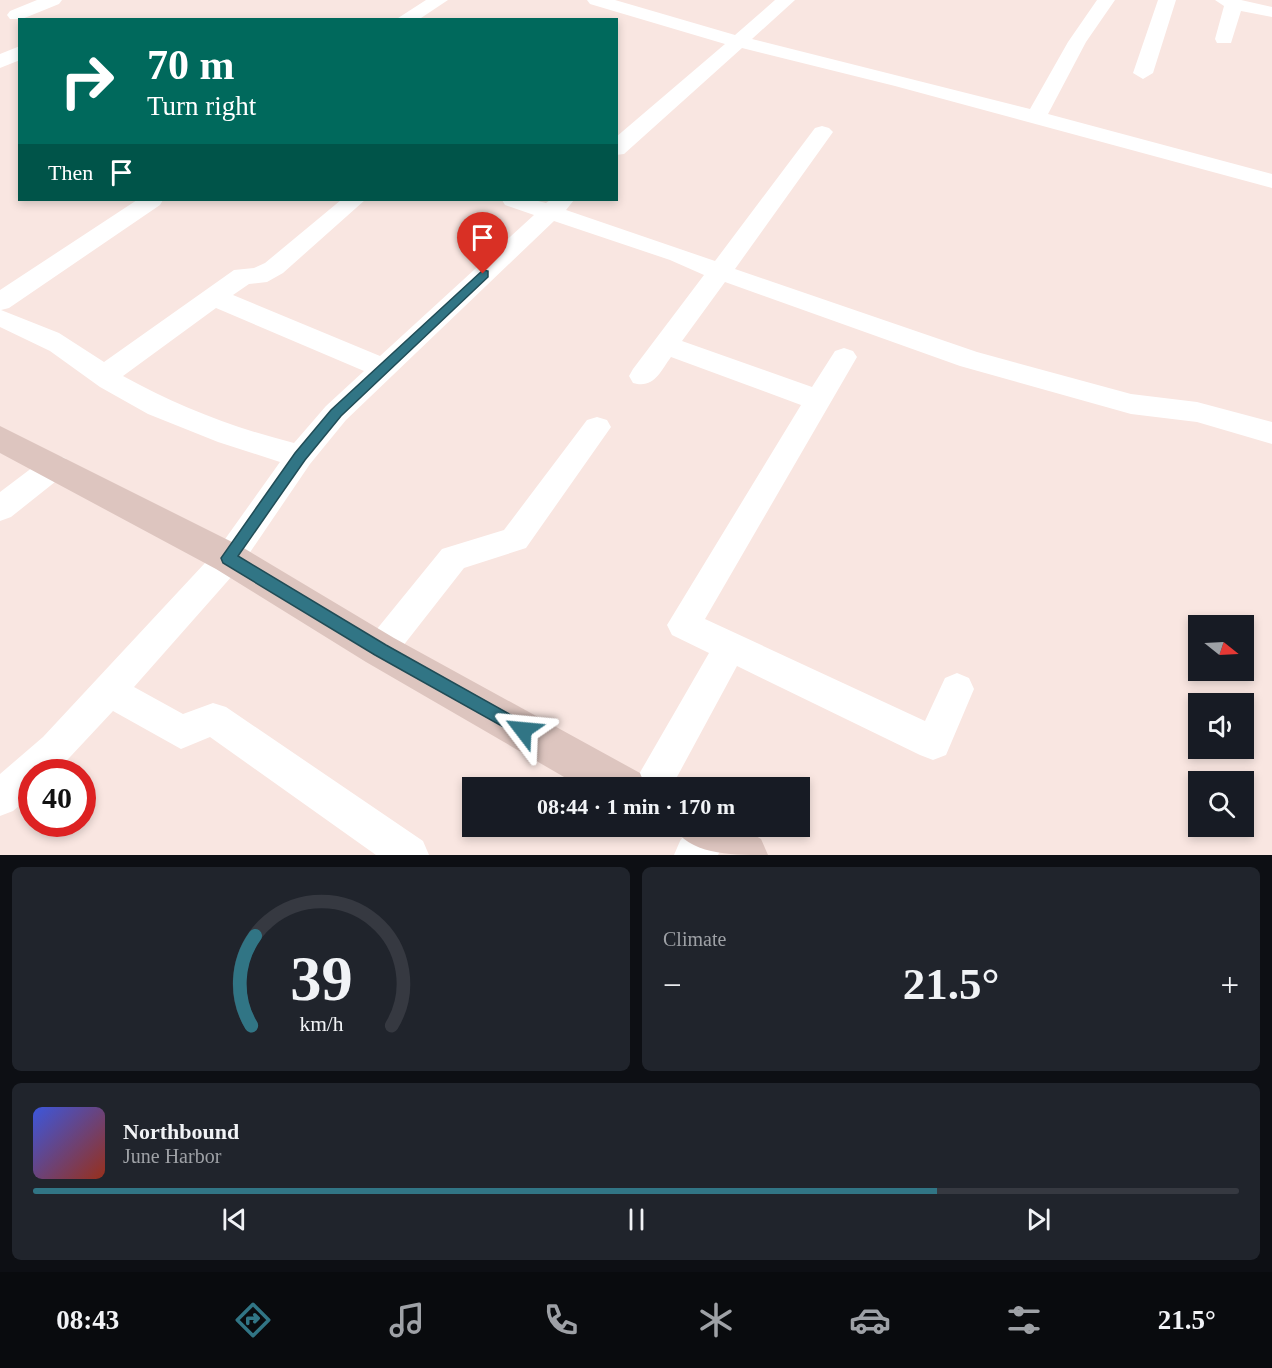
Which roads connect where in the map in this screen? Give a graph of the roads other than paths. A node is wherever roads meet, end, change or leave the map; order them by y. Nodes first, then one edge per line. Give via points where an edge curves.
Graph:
1 (53, 0) edge
2 (440, 0) edge
3 (596, 0) edge
4 (786, 0) edge
5 (1106, 0) edge
6 (1167, 0) edge
7 (1229, 2) edge
8 (1272, 12) edge
9 (13, 16) edge
10 (408, 18) edge
11 (1224, 39) dead end
12 (739, 42) junction
13 (18, 53) edge
14 (0, 62) edge
15 (1143, 73) dead end
16 (1036, 117) junction
17 (822, 132) dead end
18 (618, 148) edge
19 (1272, 181) edge
20 (151, 201) edge
21 (353, 201) edge
22 (522, 201) edge
23 (556, 205) edge
24 (720, 272) junction
25 (216, 298) junction
26 (0, 302) edge
27 (0, 318) edge
28 (665, 345) junction
29 (844, 357) dead end
30 (383, 368) junction
31 (104, 376) junction
32 (643, 376) dead end
33 (818, 400) junction
34 (597, 427) dead end
35 (1272, 433) edge
36 (0, 438) edge
37 (300, 456) junction
38 (55, 466) junction
39 (0, 509) edge
40 (229, 558) junction
41 (730, 647) junction
42 (380, 650) junction
43 (957, 689) dead end
44 (109, 691) junction
45 (605, 777) edge
46 (656, 777) edge
47 (0, 798) edge
48 (409, 855) edge

1 - 9 street
2 - 10 street
3 - 12 street
4 - 12 street
5 - 16 street via 1077,42
6 - 15 street
7 - 8 street
7 - 11 street
12 - 16 street
12 - 18 street
13 - 14 street
16 - 19 street
17 - 24 street
20 - 26 street
21 - 25 street via 274,268 258,276 243,276
22 - 23 street
23 - 24 street
23 - 30 street
24 - 28 street
24 - 35 street via 969,359 1131,404 1197,412
25 - 30 street
25 - 31 street
27 - 31 street via 17,323 77,356
28 - 32 street
28 - 33 street
29 - 33 street
30 - 37 street via 336,413
31 - 37 street via 166,411 257,445
33 - 41 street via 684,625
34 - 42 street via 515,539 453,558
36 - 38 street
37 - 40 street
38 - 39 street
38 - 40 street
40 - 42 street
40 - 44 street
41 - 43 street via 933,743
41 - 46 street
42 - 45 street
44 - 47 street via 56,749
44 - 48 street via 181,732 213,719

